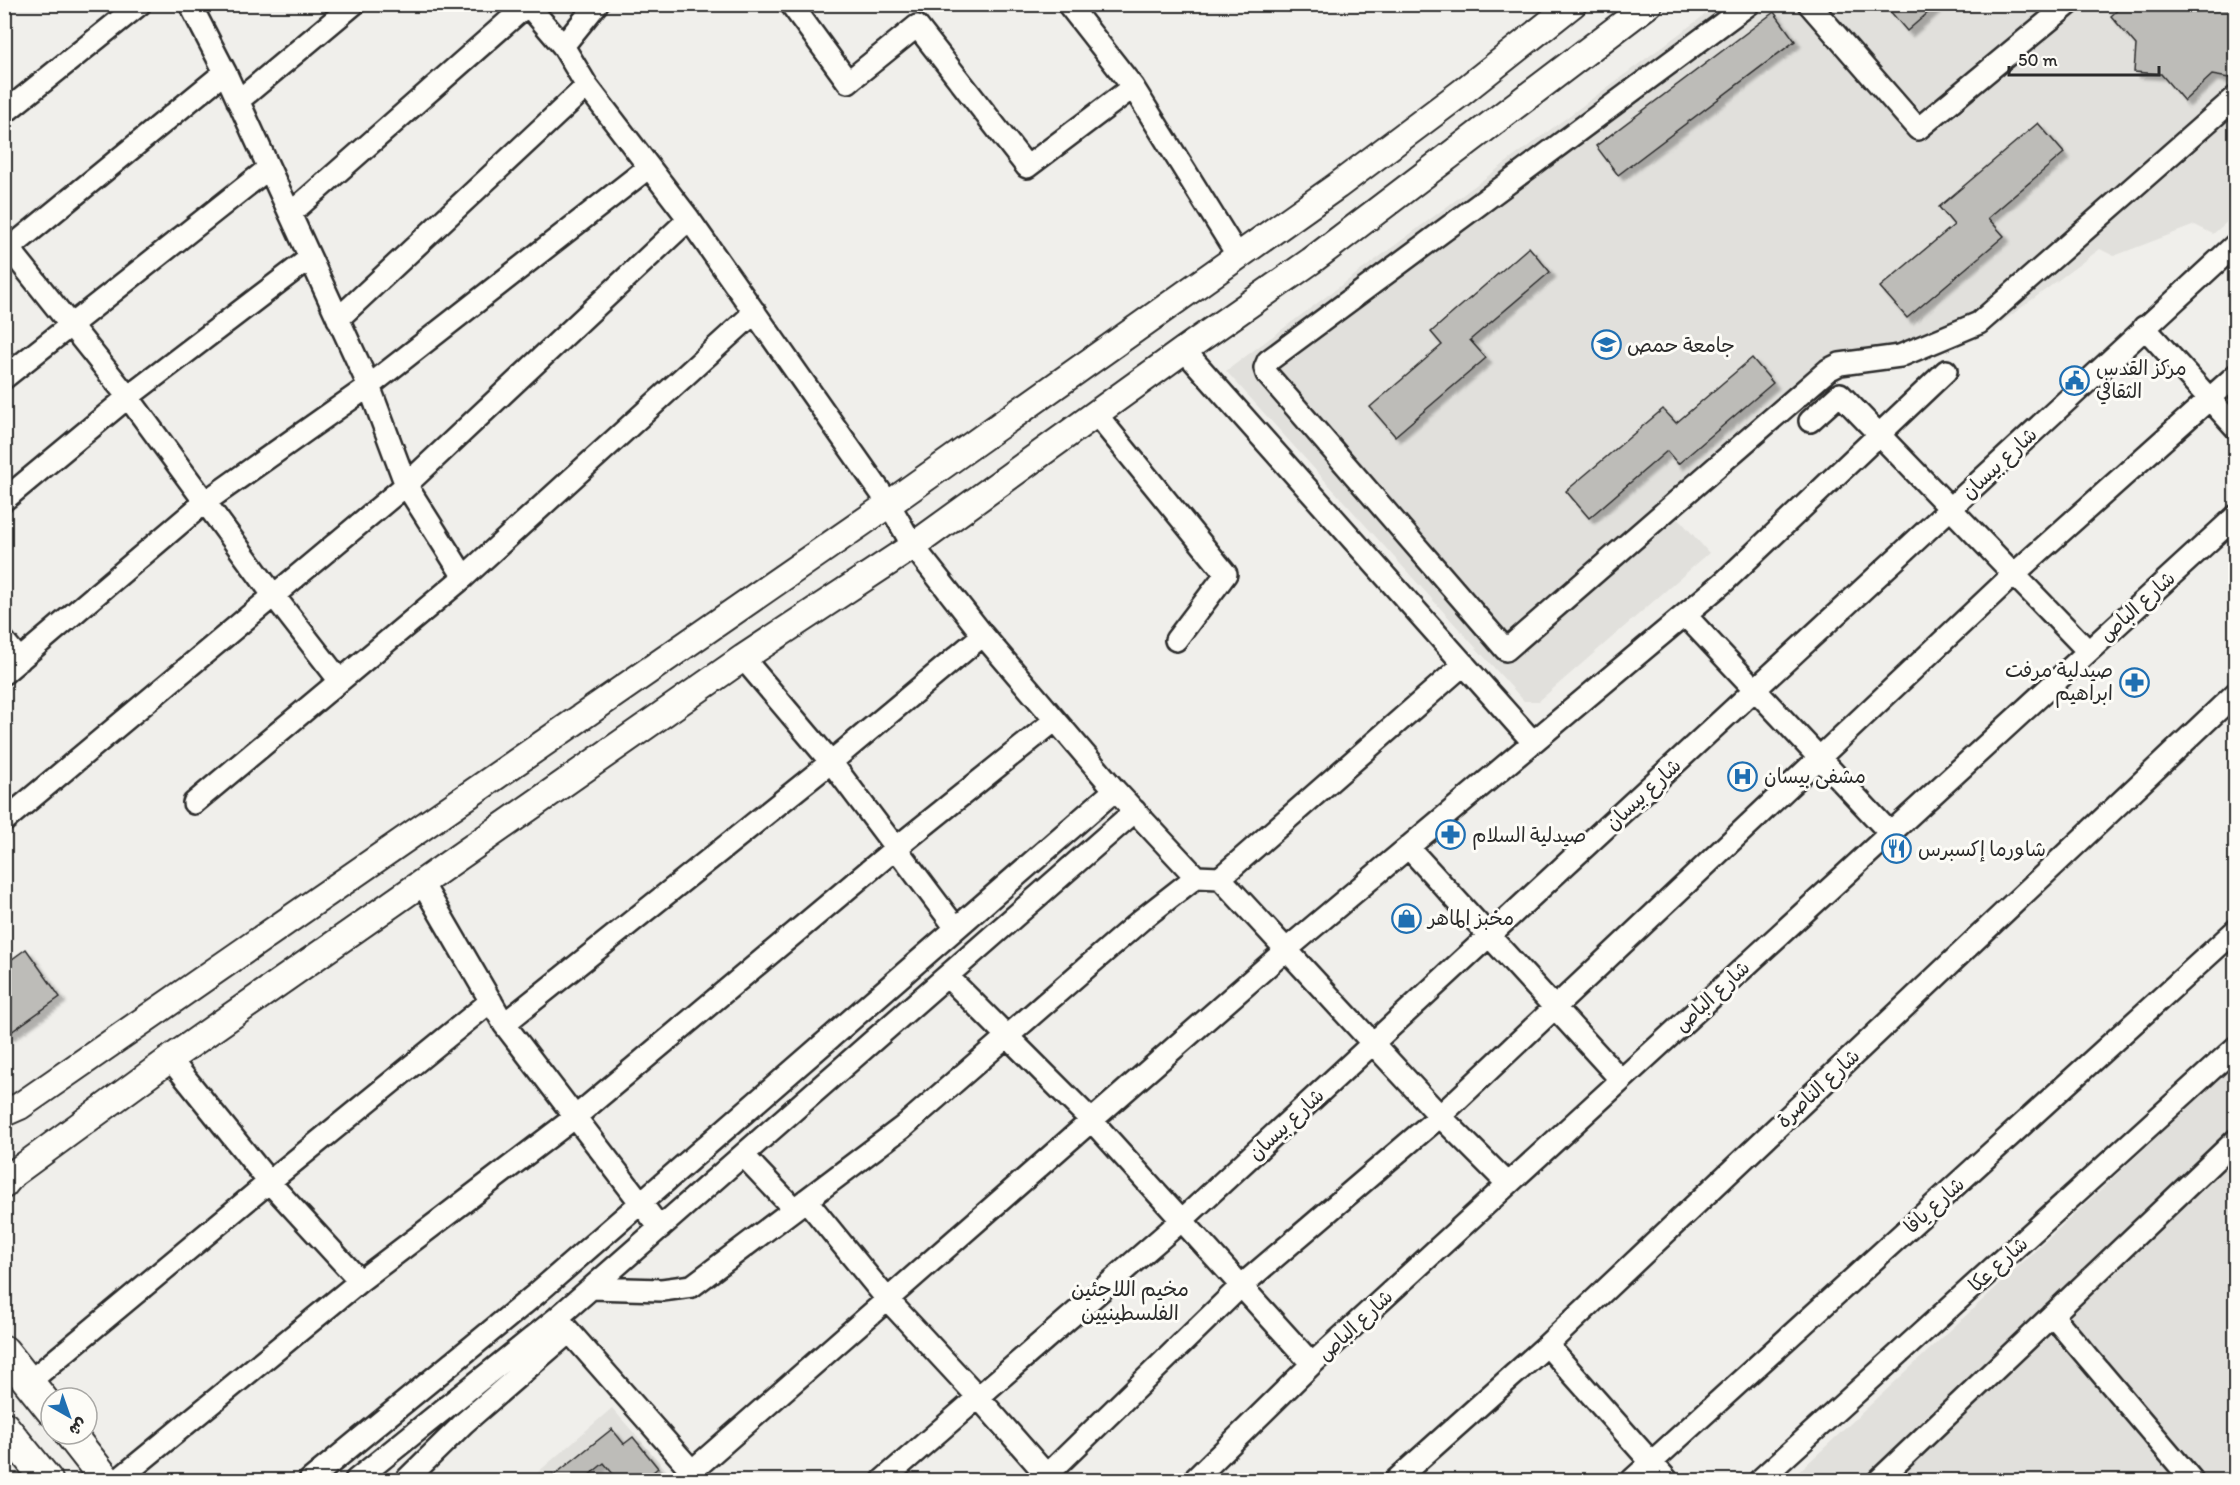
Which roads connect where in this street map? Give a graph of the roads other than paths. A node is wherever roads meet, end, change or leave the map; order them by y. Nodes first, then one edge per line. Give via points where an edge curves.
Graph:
1 (140, 4) edge
2 (190, 4) edge
3 (354, 4) edge
4 (597, 4) edge
5 (791, 4) edge
6 (1068, 4) edge
7 (1573, 4) edge
8 (1649, 4) edge
9 (1749, 4) edge
10 (1809, 4) edge
11 (2069, 4) edge
12 (527, 5) edge
13 (564, 46) junction
14 (225, 72) junction
15 (587, 86) junction
16 (1133, 87) junction
17 (2235, 97) edge
18 (238, 101) junction
19 (4, 113) edge
20 (648, 167) junction
21 (269, 168) junction
22 (290, 214) junction
23 (689, 219) junction
24 (2235, 244) edge
25 (6, 248) edge
26 (1238, 256) junction
27 (310, 258) junction
28 (755, 312) junction
29 (338, 319) junction
30 (70, 324) junction
31 (2144, 327) junction
32 (1184, 350) junction
33 (1946, 371) dead end
34 (2235, 375) edge
35 (4, 378) edge
36 (369, 386) junction
37 (128, 397) junction
38 (2210, 400) junction
39 (1096, 414) junction
40 (1810, 421) dead end
41 (2235, 428) edge
42 (1879, 434) junction
43 (406, 485) junction
44 (4, 500) edge
45 (205, 502) junction
46 (889, 504) junction
47 (1951, 509) junction
48 (2235, 516) edge
49 (913, 546) junction
50 (2014, 574) junction
51 (464, 577) junction
52 (274, 596) junction
53 (1685, 615) junction
54 (983, 635) junction
55 (4, 640) edge
56 (1176, 640) dead end
57 (2088, 651) junction
58 (743, 658) junction
59 (1464, 664) junction
60 (12, 666) edge
61 (340, 681) junction
62 (1755, 690) junction
63 (2235, 693) edge
64 (1054, 721) junction
65 (1533, 742) junction
66 (1820, 759) junction
67 (831, 762) junction
68 (1115, 790) junction
69 (194, 803) dead end
70 (1136, 811) junction
71 (4, 821) edge
72 (1890, 833) junction
73 (1408, 847) junction
74 (896, 848) junction
75 (1196, 877) junction
76 (1220, 878) junction
77 (422, 883) junction
78 (956, 928) junction
79 (2235, 930) edge
80 (1490, 936) junction
81 (1287, 949) junction
82 (947, 976) junction
83 (491, 1001) junction
84 (1556, 1008) junction
85 (504, 1024) junction
86 (1006, 1037) junction
87 (1373, 1044) junction
88 (2235, 1047) edge
89 (170, 1059) junction
90 (1621, 1080) junction
91 (4, 1113) edge
92 (1440, 1116) junction
93 (574, 1118) junction
94 (1092, 1121) junction
95 (2235, 1140) edge
96 (743, 1155) junction
97 (269, 1182) junction
98 (1508, 1184) junction
99 (4, 1185) edge
100 (640, 1203) junction
101 (800, 1205) junction
102 (1182, 1220) junction
103 (660, 1228) junction
104 (360, 1281) junction
105 (1241, 1286) junction
106 (591, 1288) junction
107 (887, 1299) junction
108 (2052, 1315) junction
109 (563, 1325) junction
110 (1547, 1345) junction
111 (4, 1352) edge
112 (1312, 1364) junction
113 (29, 1382) junction
114 (39, 1395) edge
115 (979, 1398) junction
116 (4, 1427) edge
117 (79, 1446) edge
118 (1650, 1463) junction
119 (696, 1476) edge
120 (1046, 1479) edge
121 (47, 1480) edge
122 (106, 1480) edge
123 (118, 1480) edge
124 (309, 1480) edge
125 (356, 1480) edge
126 (406, 1480) edge
127 (883, 1480) edge
128 (1194, 1480) edge
129 (1396, 1480) edge
130 (1632, 1480) edge
131 (1667, 1480) edge
132 (1760, 1480) edge
133 (1879, 1480) edge
134 (2192, 1480) edge

1 - 19 street
2 - 14 street
3 - 18 street
4 - 13 street
5 - 16 street via 848,82 917,26 1027,167
6 - 16 street
7 - 26 main road via 1461,93
8 - 32 main road via 1311,261
9 - 17 street via 1268,361 1265,368 1266,374 1506,650 1828,370 1840,364 1900,356 1979,322
10 - 11 street via 1918,129
12 - 13 street
12 - 22 street
13 - 15 street
14 - 18 street
14 - 25 street
15 - 20 street
15 - 29 street
16 - 26 street
18 - 21 street
20 - 23 street
20 - 36 street
21 - 22 street
21 - 30 street
22 - 27 street
23 - 28 street
23 - 43 street
24 - 31 street, شارع بيسان
25 - 30 street
26 - 46 main road
27 - 29 street
27 - 37 street
28 - 46 street
28 - 51 street
29 - 36 street
30 - 35 street
30 - 37 street
31 - 38 street
31 - 47 street, شارع بيسان
32 - 39 main road
32 - 59 street
33 - 42 street
34 - 38 street
36 - 43 street
36 - 45 street
37 - 44 street
37 - 45 street
38 - 41 street
38 - 50 street
39 - 49 main road
39 - 56 street via 1226,574
40 - 42 street via 1840,394
42 - 47 street
42 - 53 street via 1725,582
43 - 51 street
43 - 52 street
45 - 52 street
45 - 60 street
46 - 49 street
46 - 91 main road via 20,1106
47 - 50 street
47 - 62 street, شارع بيسان
48 - 57 street, شارع الباص
49 - 54 street
49 - 58 main road
50 - 57 street
50 - 66 street
51 - 61 street
52 - 61 street
52 - 71 street
53 - 62 street
53 - 65 street
54 - 64 street
54 - 67 street
55 - 60 street
57 - 72 street, شارع الباص
58 - 67 street
58 - 77 main road
59 - 65 street
59 - 76 street
61 - 69 street
62 - 66 street
62 - 80 street, شارع بيسان
63 - 110 street, شارع الناصرة
64 - 68 street
64 - 74 street
65 - 73 street
66 - 72 street
66 - 84 street
67 - 74 street
67 - 85 street
68 - 70 street
68 - 78 street
70 - 75 street
70 - 82 street
72 - 90 street, شارع الباص
73 - 80 street
73 - 81 street
74 - 78 street
74 - 93 street
75 - 76 street
75 - 86 street
76 - 81 street
77 - 83 street
77 - 89 main road
78 - 100 street
79 - 118 street, شارع يافا
80 - 84 street
80 - 87 street, شارع بيسان
81 - 87 street
81 - 94 street
82 - 86 street
82 - 96 street
83 - 85 street
83 - 97 street
84 - 90 street
84 - 92 street
85 - 93 street
86 - 94 street
86 - 101 street via 903,1127
87 - 92 street
87 - 102 street, شارع بيسان
88 - 132 street, شارع عكا
89 - 97 street
89 - 99 main road via 13,1174
90 - 98 street, شارع الباص
92 - 98 street
92 - 105 street
93 - 100 street
93 - 104 street
94 - 102 street
94 - 107 street
95 - 108 street
96 - 101 street
96 - 103 street
97 - 104 street
97 - 113 street
98 - 112 street, شارع الباص
100 - 103 street
100 - 124 street via 536,1294
101 - 106 street via 692,1286 662,1290
101 - 107 street
102 - 105 street
102 - 115 street, شارع بيسان
103 - 106 street
104 - 123 street
105 - 112 street
105 - 120 street
106 - 109 street
107 - 115 street
107 - 119 street
108 - 133 street
108 - 134 street
109 - 119 street
109 - 125 street
109 - 126 street
110 - 118 street
110 - 129 street, شارع الناصرة
111 - 113 highway
112 - 128 street, شارع الباص
113 - 114 highway
115 - 120 street
115 - 127 street, شارع بيسان
116 - 121 highway
117 - 122 highway
118 - 130 street, شارع يافا
118 - 131 street

